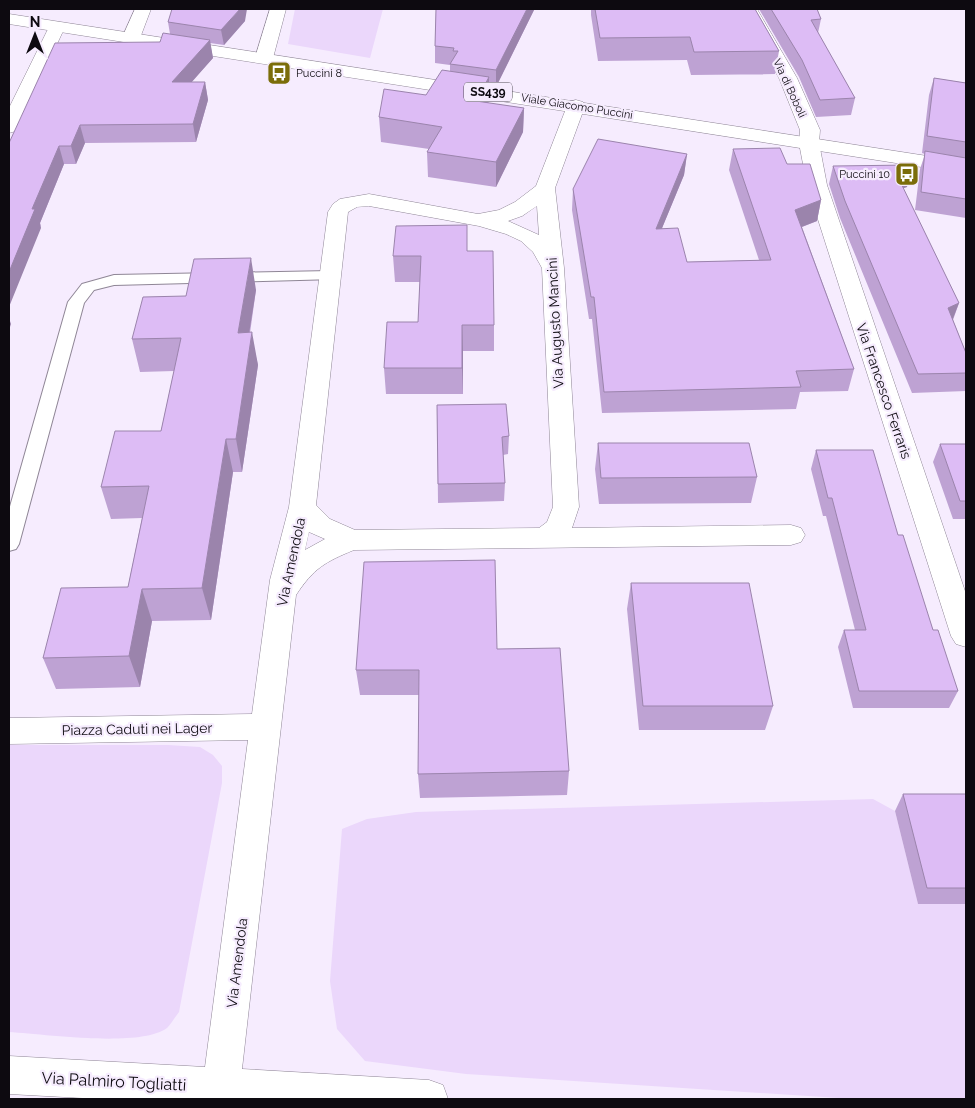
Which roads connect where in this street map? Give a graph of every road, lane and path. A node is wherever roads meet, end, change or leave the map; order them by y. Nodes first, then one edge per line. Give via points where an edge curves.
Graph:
1 (143, 9) edge
2 (278, 9) edge
3 (749, 9) edge
4 (9, 19) edge
5 (57, 26) junction
6 (131, 38) junction
7 (264, 58) junction
8 (576, 106) junction
9 (9, 127) edge
10 (809, 144) junction
11 (966, 168) edge
12 (545, 188) junction
13 (478, 220) junction
14 (553, 268) junction
15 (330, 276) junction
16 (302, 507) junction
17 (791, 535) dead end
18 (545, 538) junction
19 (352, 540) junction
20 (9, 544) edge
21 (283, 592) junction
22 (966, 636) edge
23 (266, 727) junction
24 (9, 731) edge
25 (9, 1075) edge
26 (222, 1087) junction
27 (429, 1099) edge

1 - 6 street
2 - 7 street
3 - 10 street, Via di Boboli via 788,78 810,130
4 - 5 street, Viale Giacomo Puccini / SS439
5 - 6 street, Viale Giacomo Puccini / SS439
5 - 9 street
6 - 7 street, Viale Giacomo Puccini / SS439
7 - 8 street, Viale Giacomo Puccini / SS439
8 - 10 street, Viale Giacomo Puccini / SS439
8 - 12 street, Via Augusto Mancini
10 - 11 street, Viale Giacomo Puccini / SS439
10 - 22 street, Via Francesco Ferraris via 816,185
12 - 13 street, Via Amendola via 512,214 493,220
12 - 14 street, Via Augusto Mancini
13 - 14 street, Via Amendola via 530,238 542,248
13 - 15 street, Via Amendola via 369,200 347,203 338,212
14 - 18 street, Via Augusto Mancini via 566,507 559,528
15 - 16 street, Via Amendola
15 - 20 lane via 114,280 88,287 76,302
16 - 19 street via 320,526
16 - 21 street, Via Amendola
17 - 18 street
18 - 19 street
19 - 21 street via 326,550 301,566
21 - 23 street, Via Amendola
23 - 24 street, Piazza Caduti nei Lager
23 - 26 street, Via Amendola
25 - 26 street, Via Palmiro Togliatti
26 - 27 street, Via Palmiro Togliatti

